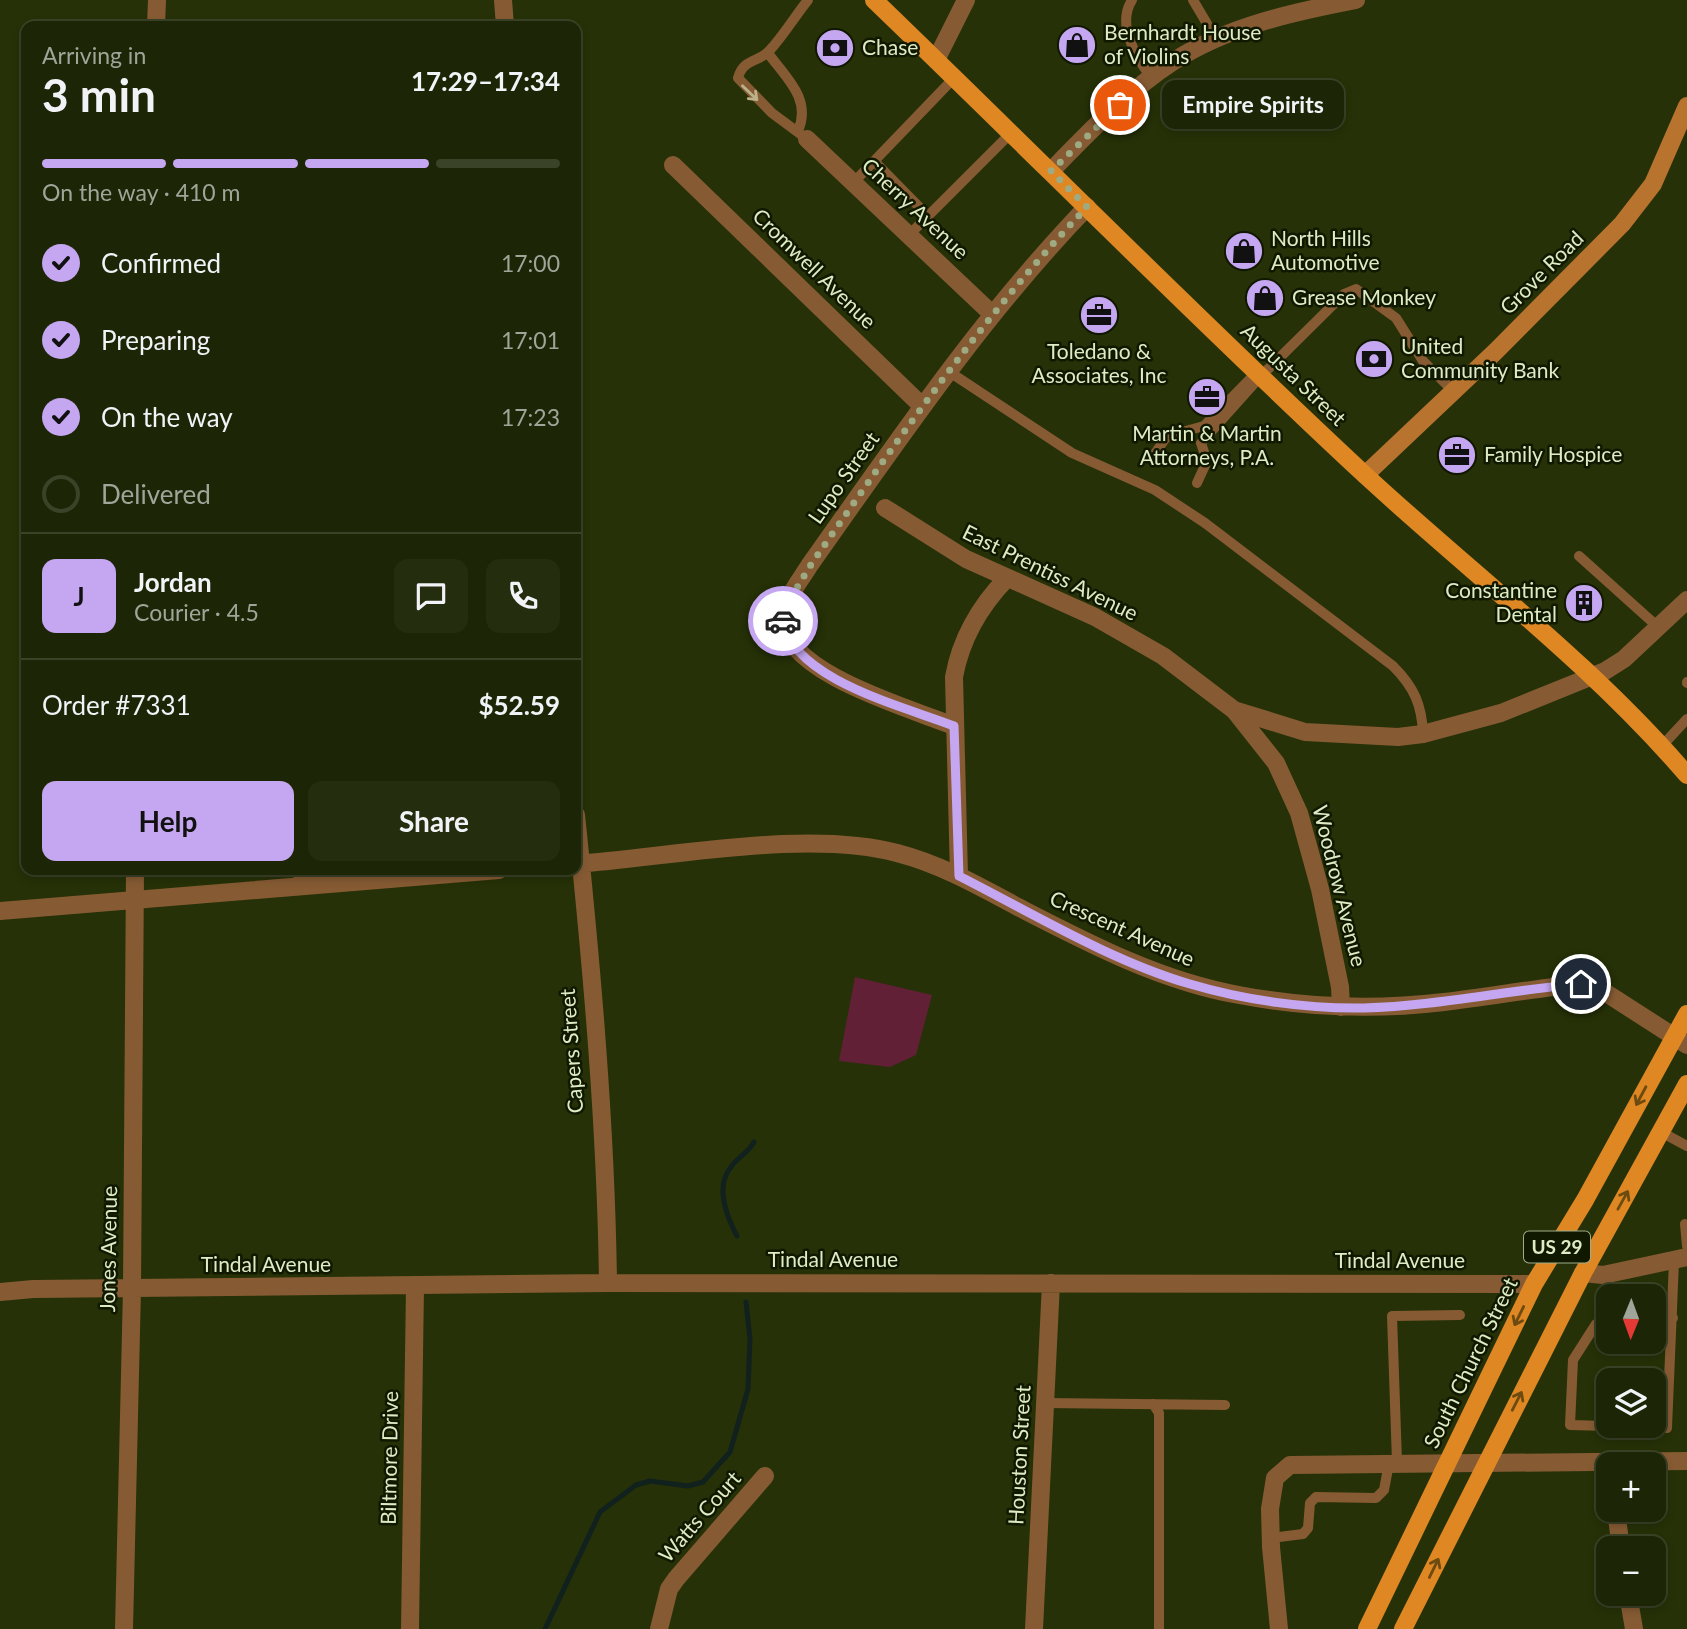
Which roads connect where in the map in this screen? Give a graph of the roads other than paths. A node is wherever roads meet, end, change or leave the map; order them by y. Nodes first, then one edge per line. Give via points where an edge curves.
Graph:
1 (157, 0) edge
2 (503, 0) edge
3 (808, 0) edge
4 (874, 0) edge
5 (967, 0) edge
6 (1132, 0) edge
7 (1193, 0) edge
8 (1356, 0) edge
9 (1318, 4) edge
10 (156, 21) edge
11 (505, 21) edge
12 (1216, 39) junction
13 (768, 53) junction
14 (936, 60) junction
15 (954, 78) junction
16 (1151, 78) junction
17 (1687, 106) edge
18 (1011, 132) junction
19 (803, 135) junction
20 (874, 161) junction
21 (673, 165) dead end
22 (1051, 171) junction
23 (854, 183) junction
24 (1087, 207) junction
25 (928, 216) junction
26 (909, 234) junction
27 (991, 313) junction
28 (948, 372) junction
29 (1259, 374) junction
30 (1452, 390) junction
31 (922, 406) junction
32 (1152, 458) dead end
33 (1366, 475) junction
34 (1197, 483) dead end
35 (885, 508) dead end
36 (1578, 556) dead end
37 (1007, 578) junction
38 (1687, 600) edge
39 (1658, 627) junction
40 (1590, 677) junction
41 (1234, 710) junction
42 (1687, 719) edge
43 (954, 726) junction
44 (1423, 734) junction
45 (1661, 747) junction
46 (1687, 775) edge
47 (581, 864) edge
48 (135, 875) edge
49 (356, 875) edge
50 (579, 875) edge
51 (959, 876) junction
52 (299, 877) edge
53 (135, 898) junction
54 (0, 911) edge
55 (1341, 1007) junction
56 (1687, 1014) edge
57 (1680, 1040) edge
58 (1687, 1084) edge
59 (1661, 1132) junction
60 (1687, 1146) edge
61 (1685, 1224) dead end
62 (1687, 1246) edge
63 (1680, 1259) edge
64 (1583, 1273) junction
65 (608, 1283) junction
66 (1051, 1283) junction
67 (1534, 1284) junction
68 (415, 1287) junction
69 (132, 1289) junction
70 (0, 1292) edge
71 (1460, 1315) dead end
72 (1666, 1318) edge
73 (1673, 1318) junction
74 (1596, 1324) edge
75 (1045, 1403) junction
76 (1153, 1405) junction
77 (1225, 1405) dead end
78 (1596, 1426) edge
79 (1666, 1428) edge
80 (1687, 1461) edge
81 (1393, 1462) junction
82 (1447, 1462) junction
83 (1486, 1462) junction
84 (1666, 1462) edge
85 (1596, 1463) edge
86 (765, 1476) dead end
87 (1271, 1538) junction
88 (1630, 1606) edge
89 (124, 1629) edge
90 (410, 1629) edge
91 (659, 1629) edge
92 (1034, 1629) edge
93 (1160, 1629) edge
94 (1279, 1629) edge
95 (1367, 1629) edge
96 (1404, 1629) edge
97 (1634, 1629) edge

1 - 10 street
2 - 11 street
3 - 13 lane
4 - 14 main road, Augusta Street
5 - 14 street
6 - 16 lane via 1126,10 1126,28
7 - 12 lane
8 - 9 street
9 - 12 street
12 - 16 street
13 - 19 lane via 803,103
13 -> 19 lane via 749,60 738,78 772,113
14 - 15 main road, Augusta Street
15 - 18 main road, Augusta Street
15 - 20 lane
16 - 22 street
17 - 30 main road, Grove Road via 1653,184 1622,224
18 - 22 main road, Augusta Street
18 - 25 lane
19 - 23 street, Cherry Avenue
20 - 23 lane
20 - 25 lane
21 - 31 street, Cromwell Avenue
22 - 24 main road, Augusta Street
23 - 26 street, Cherry Avenue
24 - 27 street, Lupo Street
24 - 29 main road, Augusta Street
25 - 26 lane
26 - 27 street, Cherry Avenue
27 - 28 street, Lupo Street
28 - 31 street, Lupo Street
28 - 44 lane via 1072,453 1155,490 1205,523 1393,666 1415,693 1422,710
29 - 30 lane via 1344,294 1356,289 1395,318 1423,361
29 - 32 lane via 1204,426 1167,436
29 - 33 main road, Augusta Street
29 - 34 lane via 1201,443 1207,461
30 - 33 main road, Grove Road
31 - 43 street, Lupo Street via 810,566 783,618 785,631 816,669
33 - 40 main road, Augusta Street
35 - 37 street, East Prentiss Avenue via 924,535
36 - 39 lane
37 - 41 street, East Prentiss Avenue via 1106,623 1163,656
37 - 43 street via 978,613 958,658
38 - 39 street, East Prentiss Avenue
39 - 40 street, East Prentiss Avenue via 1624,659
40 - 44 street, East Prentiss Avenue via 1501,713
40 - 45 main road, Augusta Street
41 - 44 street, East Prentiss Avenue via 1305,732 1352,737
41 - 55 street, Woodrow Avenue via 1276,762 1299,813 1320,889
42 - 45 lane
43 - 51 street
45 - 46 main road, Augusta Street
47 - 51 street, Crescent Avenue via 830,844 898,853
48 - 53 street, Jones Avenue
49 - 52 street
50 - 65 street, Capers Street
51 - 55 street, Crescent Avenue via 1142,967 1189,984 1238,995
52 - 53 street
53 - 54 street
53 - 69 street, Jones Avenue
55 - 57 street, Crescent Avenue via 1437,1003 1581,984 1600,989
56 - 57 main road, South Church Street / US 29
57 -> 67 main road, South Church Street / US 29
58 - 59 main road, US 29
59 - 60 lane
64 -> 59 main road, US 29
61 - 62 lane
63 - 64 street via 1596,1276
63 - 73 lane
83 -> 64 main road, US 29
65 - 66 street, Tindal Avenue
65 - 68 street, Tindal Avenue
66 - 67 street, Tindal Avenue
66 - 75 street, Houston Street
67 -> 82 main road, South Church Street / US 29
68 - 69 street, Tindal Avenue
68 - 90 street, Biltmore Drive
69 - 70 street, Tindal Avenue
69 - 89 street, Jones Avenue
71 - 81 lane via 1392,1316
72 - 73 lane
73 - 79 lane
74 - 78 lane via 1573,1360 1570,1425
75 - 76 lane
75 - 92 street, Houston Street
76 - 77 lane
76 - 93 lane via 1158,1413
80 - 84 street
81 - 82 street
81 - 87 lane via 1377,1498 1316,1497 1310,1503 1308,1528 1303,1534
81 - 87 street via 1303,1463 1280,1471 1272,1487
82 - 83 street
82 - 95 main road, South Church Street / US 29
83 - 85 street
96 -> 83 main road, US 29
86 - 91 street, Watts Court via 669,1589
87 - 94 street
88 - 97 street

